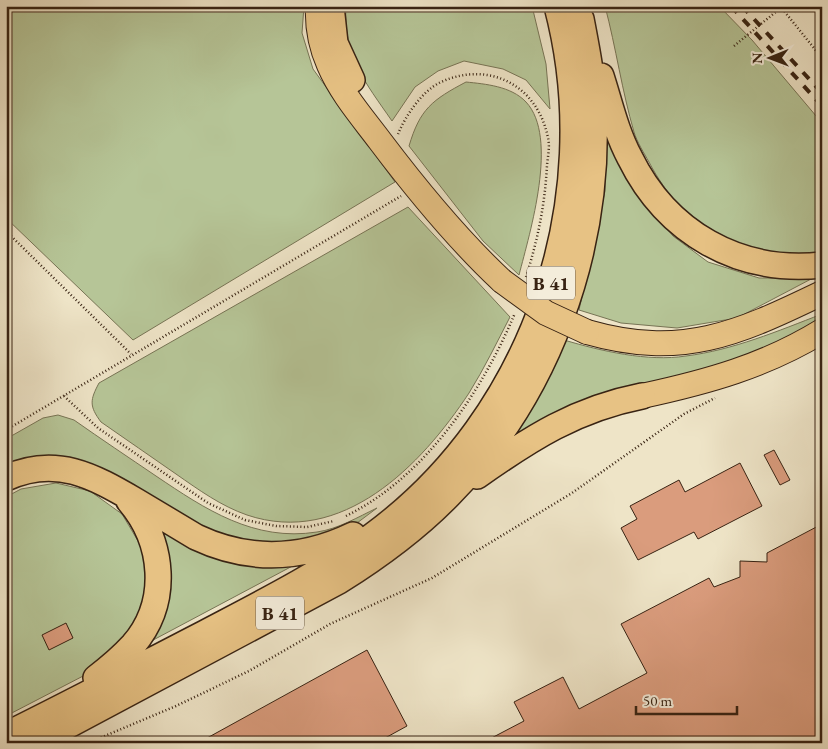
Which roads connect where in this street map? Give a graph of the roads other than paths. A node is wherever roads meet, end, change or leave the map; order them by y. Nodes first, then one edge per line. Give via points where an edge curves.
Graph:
1 (318, 6) edge
2 (331, 6) edge
3 (566, 9) edge
4 (352, 80) joint
5 (473, 252) junction
6 (822, 265) edge
7 (822, 293) edge
8 (822, 331) edge
9 (642, 396) joint
10 (6, 478) edge
11 (103, 482) junction
12 (449, 496) junction
13 (401, 513) junction
14 (63, 707) junction
15 (97, 710) junction
16 (6, 735) edge
17 (35, 743) edge
18 (64, 743) edge

1 - 5 main road, B 41 via 321,40 334,76 415,188
2 - 4 highway, B 41 via 334,43
3 - 6 highway via 621,140 640,177 664,208 706,242 742,258 785,267
3 - 12 highway, B 41 via 591,82 594,143 590,204 578,265 556,332 521,402 487,451
3 - 13 highway, B 41 via 573,156 567,215 553,275 518,364 489,412 446,468
4 - 5 main road, B 41
5 - 7 main road, B 41, bridge via 502,281 546,313 587,332 640,343 694,342 723,336
8 - 9 main road via 738,372
9 - 12 highway via 602,405 562,421
10 - 11 highway via 26,471 52,468 79,472
11 - 13 highway via 212,544 264,556 318,550
11 - 14 highway via 127,500 146,524 157,560 157,596 148,622 134,644
12 - 15 highway, B 41 via 376,558 339,581
13 - 14 highway, B 41 via 326,566
14 - 16 highway, B 41
15 - 17 highway, B 41
15 - 18 highway, B 41

